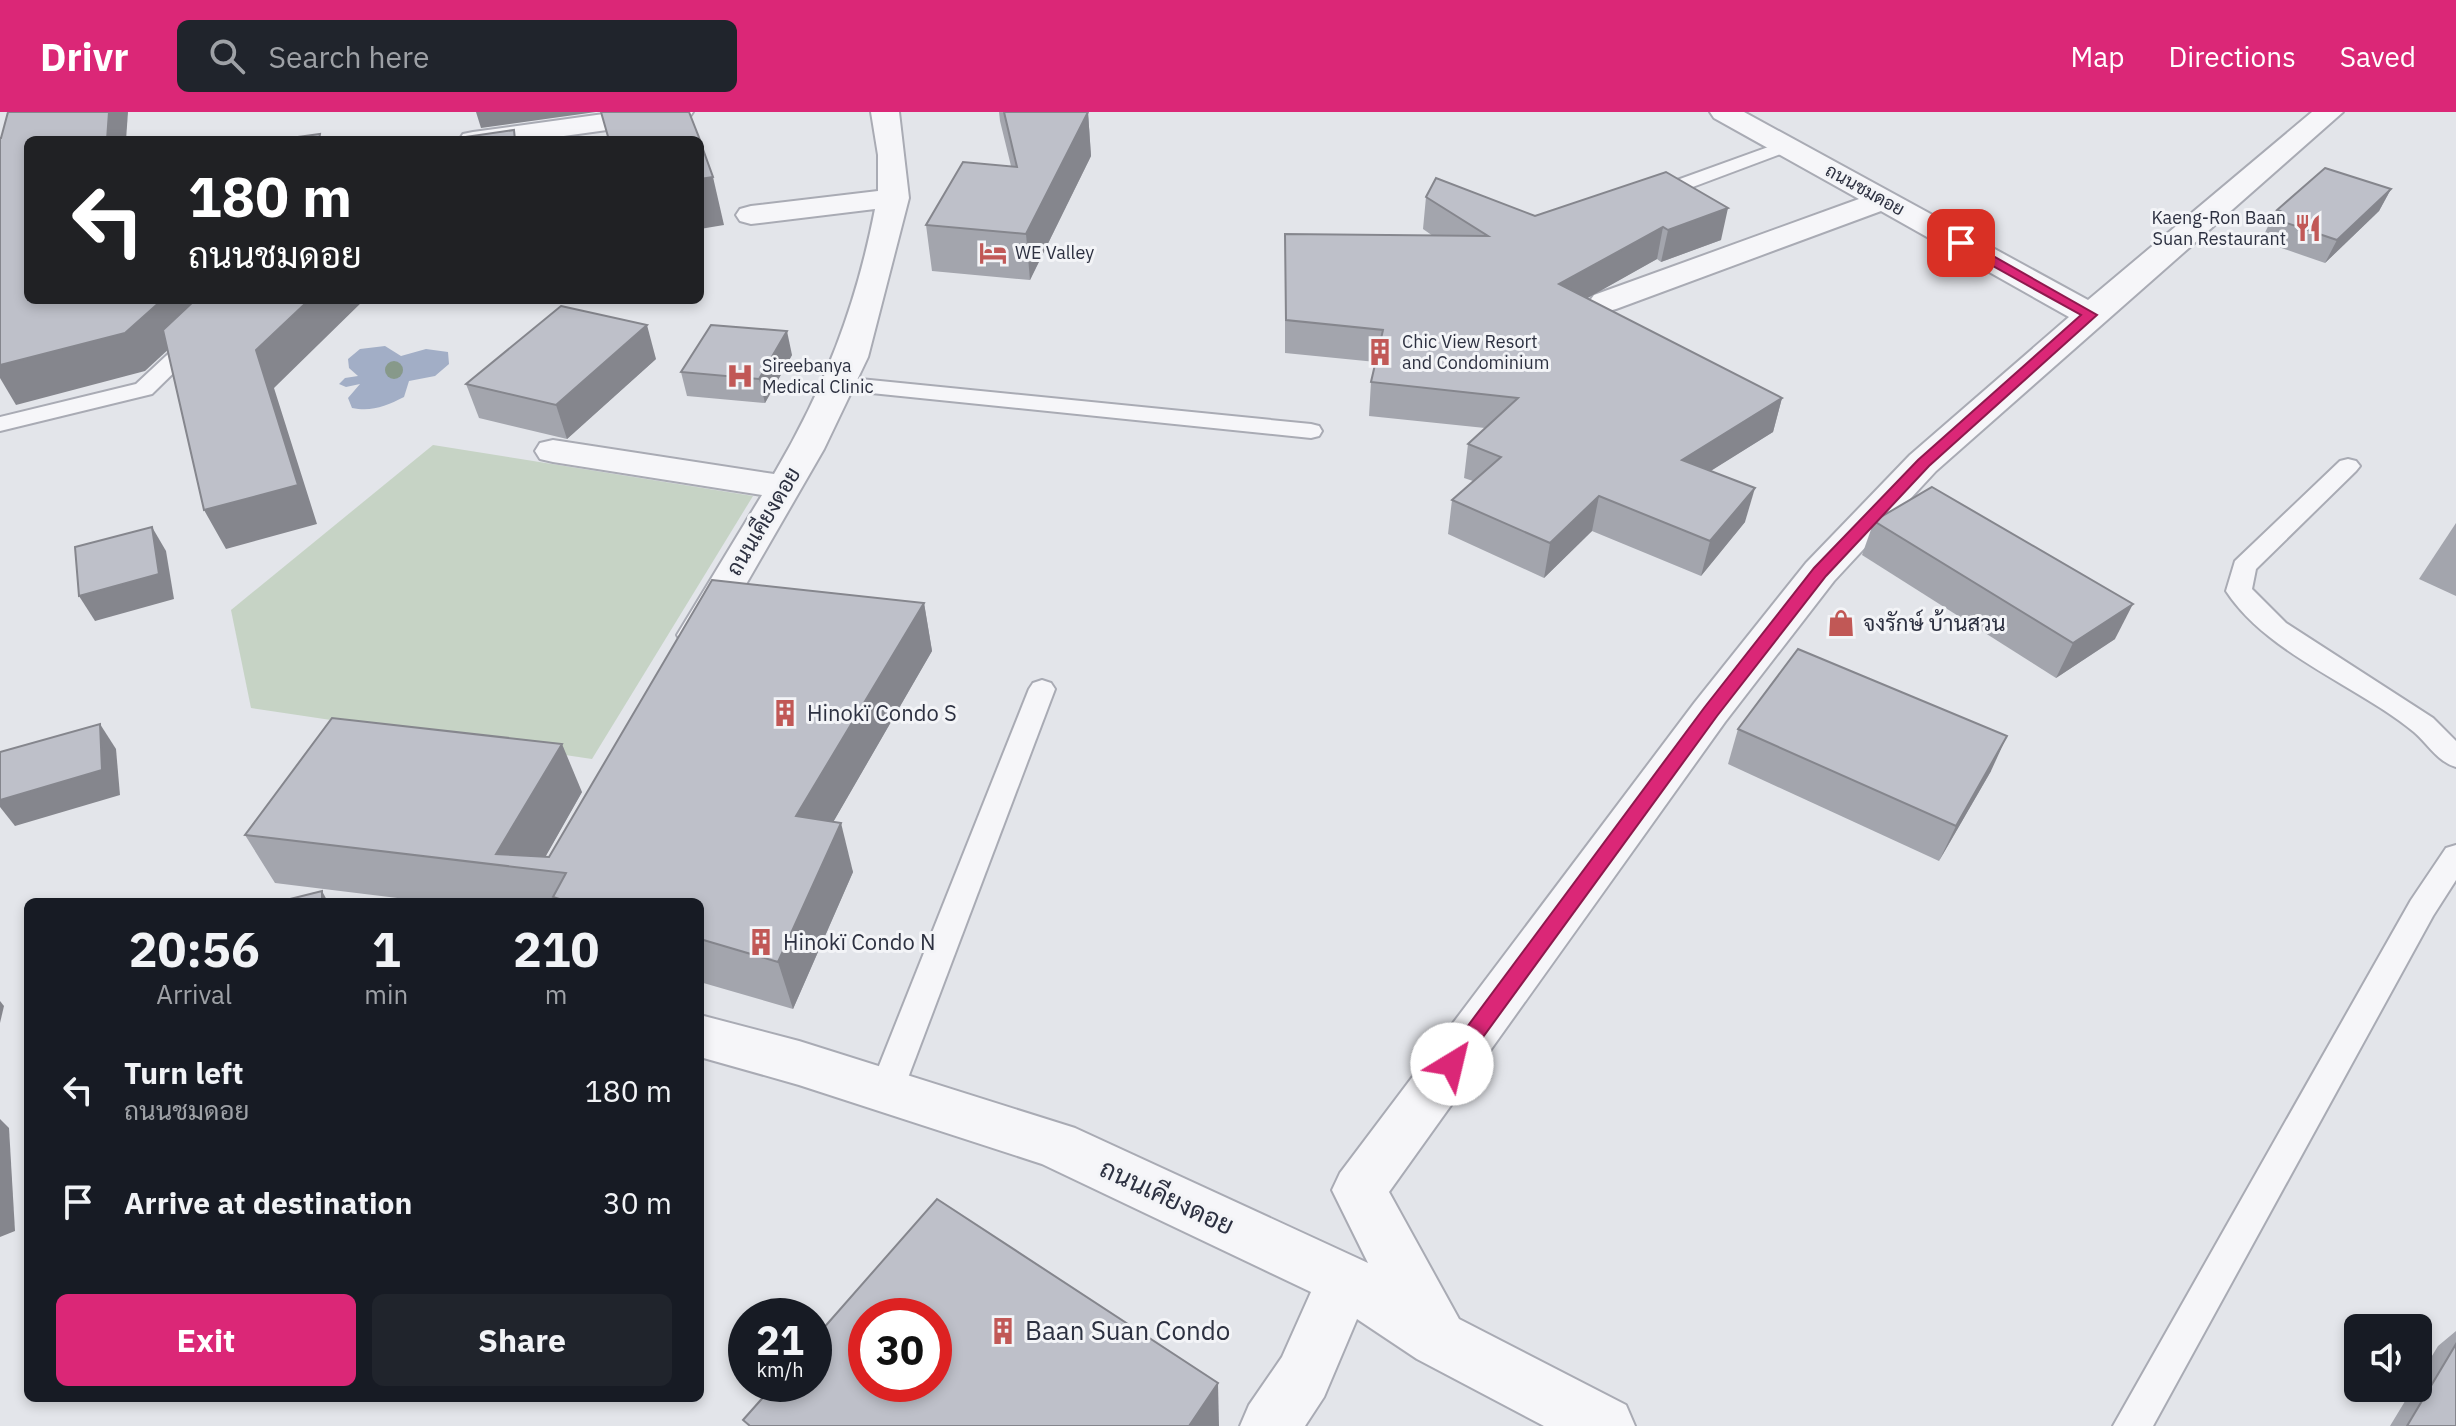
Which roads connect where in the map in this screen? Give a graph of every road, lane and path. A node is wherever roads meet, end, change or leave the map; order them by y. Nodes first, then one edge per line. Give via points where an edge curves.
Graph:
1 (679, 112) edge
2 (885, 112) edge
3 (1724, 112) edge
4 (2329, 112) edge
5 (502, 136) edge
6 (1785, 146) junction
7 (894, 198) junction
8 (1883, 200) junction
9 (1626, 205) edge
10 (751, 215) dead end
11 (1605, 302) dead end
12 (234, 304) edge
13 (2090, 315) junction
14 (840, 384) junction
15 (0, 424) edge
16 (1311, 431) dead end
17 (553, 451) dead end
18 (2348, 466) dead end
19 (784, 487) junction
20 (683, 660) edge
21 (1042, 689) dead end
22 (2456, 757) edge
23 (2456, 856) edge
24 (704, 1037) edge
25 (886, 1091) junction
26 (1345, 1280) junction
27 (1438, 1339) junction
28 (1270, 1426) edge
29 (1605, 1426) edge
30 (2132, 1426) edge

1 - 5 street
2 - 7 street, ถนนเคียงดอย via 893,149
3 - 6 street, ถนนชมดอย
4 - 13 street
6 - 8 street, ถนนชมดอย
6 - 9 lane
7 - 10 street
7 - 14 street, ถนนเคียงดอย via 866,314
8 - 11 street
8 - 13 street, ถนนชมดอย
12 - 15 lane via 144,389
13 - 27 street via 1923,463 1820,572 1710,712 1359,1190
14 - 16 lane
14 - 19 street, ถนนเคียงดอย
17 - 19 street
18 - 22 lane via 2244,567 2239,591 2277,629 2423,725
19 - 20 street, ถนนเคียงดอย
21 - 25 lane
23 - 30 lane
24 - 25 street, ถนนเคียงดอย
25 - 26 street, ถนนเคียงดอย via 1056,1145
26 - 27 street, ถนนเคียงดอย
26 - 28 street via 1303,1377
27 - 29 street, ถนนเคียงดอย

